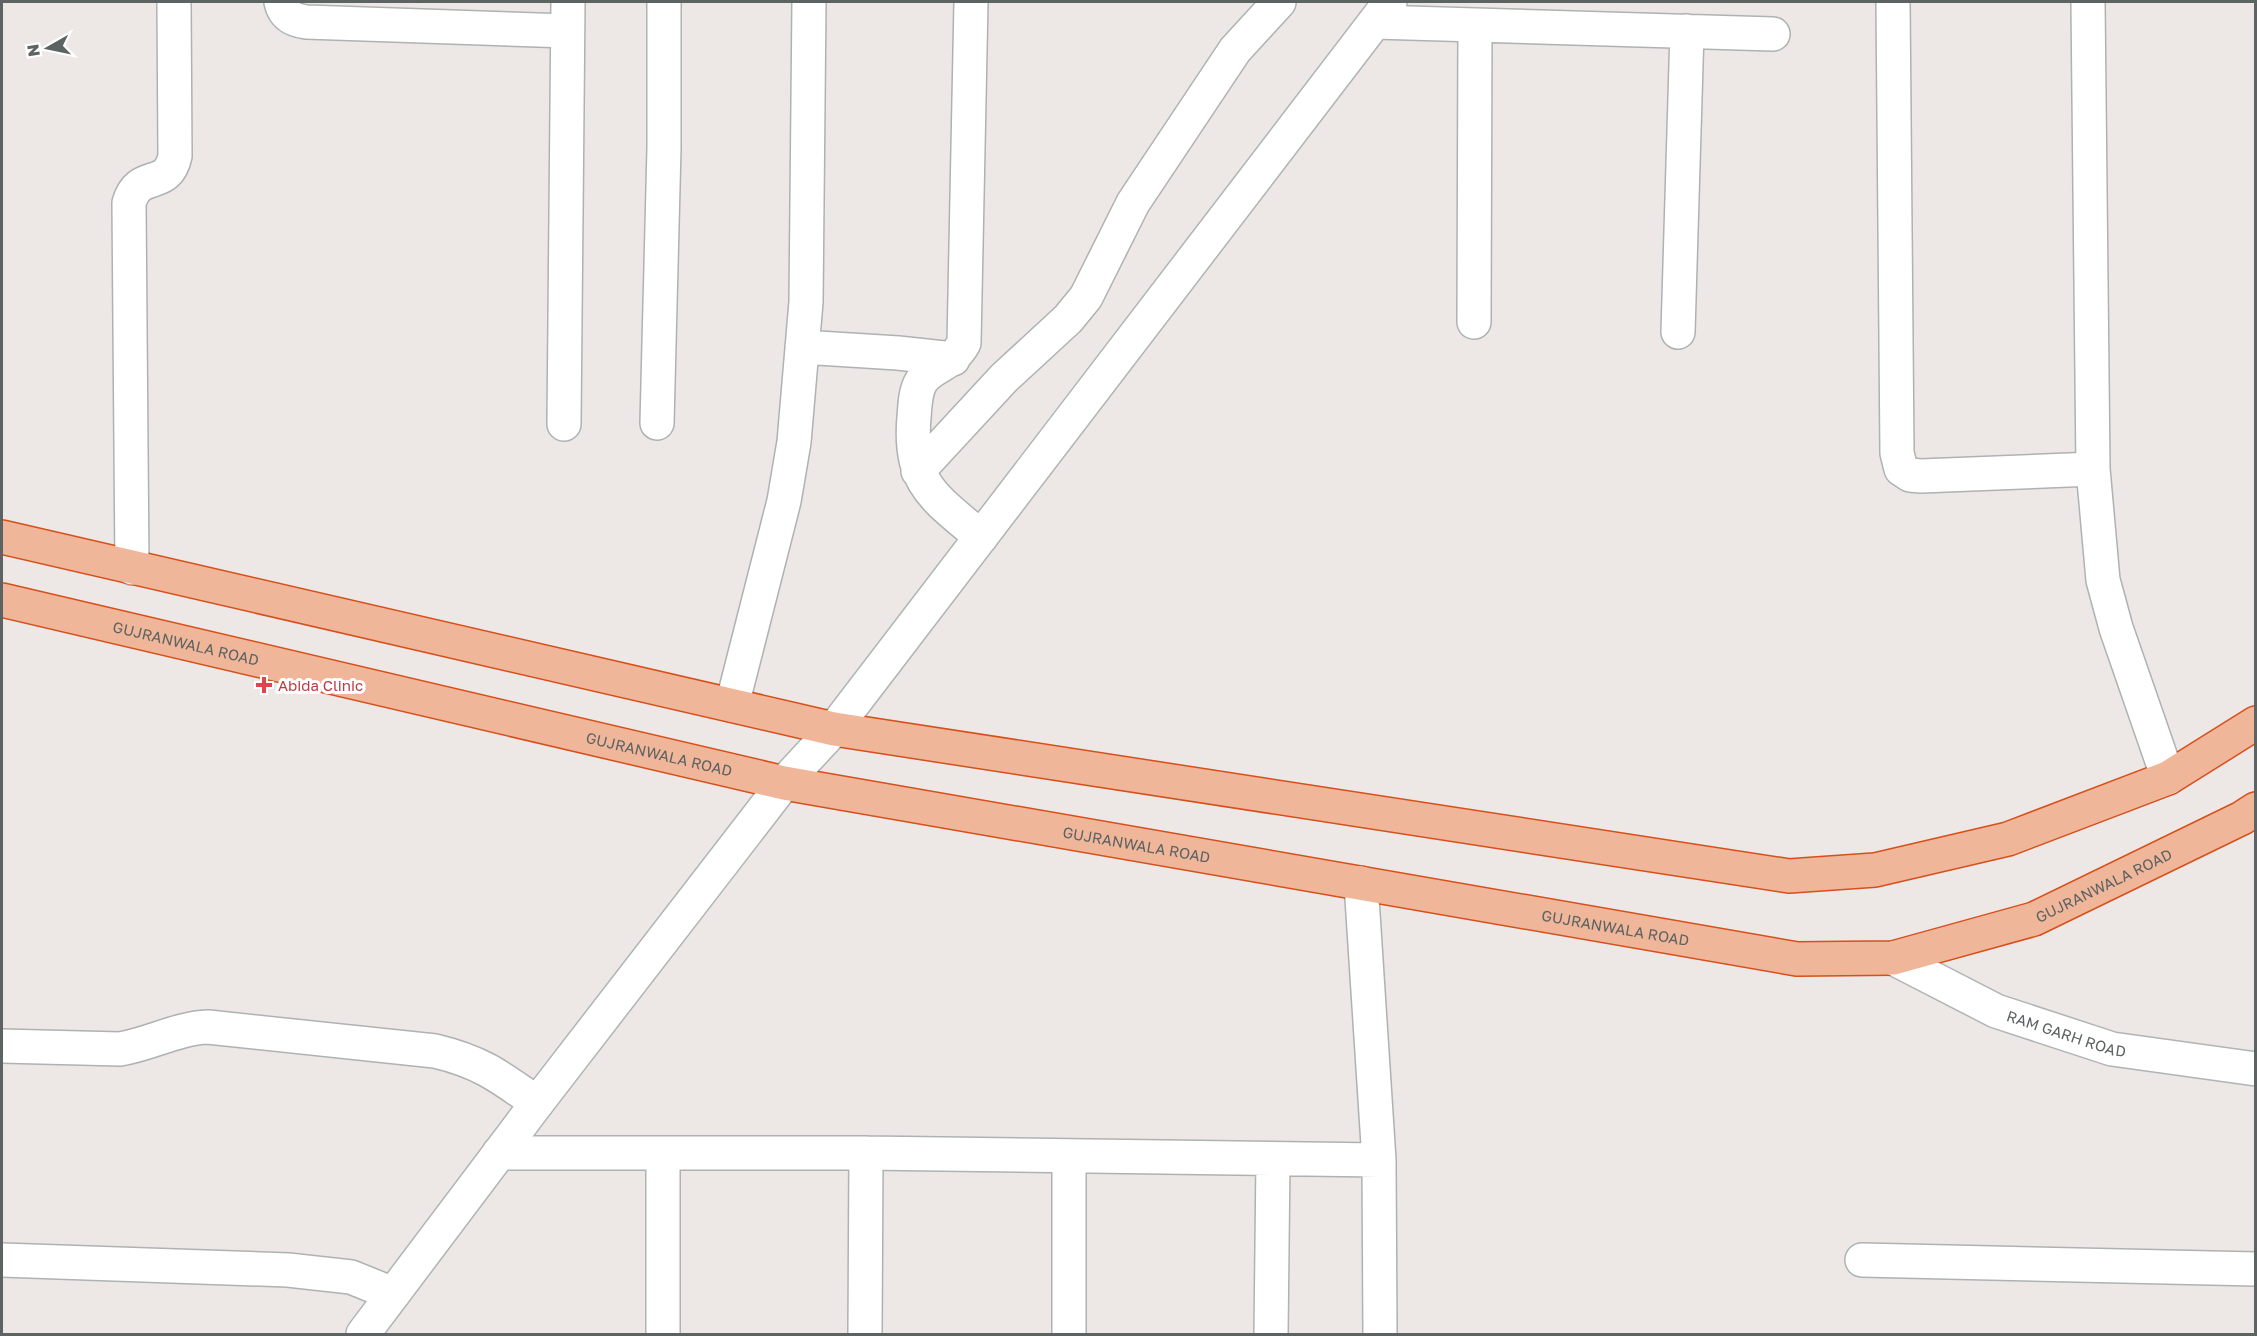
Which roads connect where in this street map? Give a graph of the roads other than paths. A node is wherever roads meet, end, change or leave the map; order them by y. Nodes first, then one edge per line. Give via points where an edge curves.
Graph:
1 (174, 2) edge
2 (281, 2) edge
3 (664, 2) edge
4 (809, 2) edge
5 (971, 2) edge
6 (1279, 2) edge
7 (1893, 2) edge
8 (2088, 2) edge
9 (1382, 12) edge
10 (567, 16) edge
11 (1475, 25) junction
12 (1687, 31) junction
13 (1773, 34) dead end
14 (1474, 322) dead end
15 (1678, 332) dead end
16 (802, 347) junction
17 (953, 359) junction
18 (657, 423) dead end
19 (564, 424) dead end
20 (2093, 469) junction
21 (918, 471) junction
22 (2, 537) edge
23 (981, 537) junction
24 (132, 568) junction
25 (2, 600) edge
26 (732, 705) junction
27 (2256, 723) edge
28 (834, 729) junction
29 (2168, 778) junction
30 (784, 783) junction
31 (2256, 809) edge
32 (1361, 883) junction
33 (1893, 958) junction
34 (2, 1046) edge
35 (2256, 1069) edge
36 (537, 1103) junction
37 (499, 1153) junction
38 (663, 1153) junction
39 (866, 1153) junction
40 (1069, 1156) junction
41 (1273, 1159) junction
42 (1379, 1160) junction
43 (2, 1260) edge
44 (1862, 1260) dead end
45 (2256, 1269) edge
46 (393, 1294) junction
47 (363, 1335) edge
48 (663, 1335) edge
49 (865, 1335) edge
50 (1069, 1335) edge
51 (1271, 1335) edge
52 (1380, 1335) edge

1 - 24 street via 173,167 169,174 136,187 129,202
2 - 10 street via 291,19 306,22
3 - 18 street
4 - 16 street via 806,302
5 - 17 street via 966,328 964,343
6 - 21 street via 1235,50 1133,203 1086,297
7 - 20 street via 1897,453 1901,469 1921,476
8 - 20 street
9 - 11 street
9 - 23 street
10 - 19 street
11 - 12 street
11 - 14 street
12 - 13 street
12 - 15 street
16 - 17 street
16 - 26 street via 794,442 784,501
17 - 21 street via 930,372 917,392 913,427
20 - 29 street via 2103,580
21 - 23 street via 935,498
22 - 24 highway
23 - 28 street
24 - 26 highway
25 - 30 highway, GUJRANWALA ROAD
26 - 28 highway
27 - 29 highway
28 - 29 highway via 1789,876 1875,870 2008,839
28 - 30 street
30 - 32 highway, GUJRANWALA ROAD
30 - 36 street
31 - 33 highway, GUJRANWALA ROAD via 2034,919
32 - 33 highway, GUJRANWALA ROAD via 1797,959
32 - 42 street
33 - 35 street, RAM GARH ROAD via 1996,1011 2112,1049
34 - 36 street via 120,1049 208,1027 423,1050 464,1058 485,1067
36 - 37 street
37 - 38 street
37 - 46 street
38 - 39 street
38 - 48 street
39 - 40 street
39 - 49 street
40 - 41 street
40 - 50 street
41 - 42 street
41 - 51 street
42 - 52 street
43 - 46 street via 299,1271 351,1278
44 - 45 street
46 - 47 street

